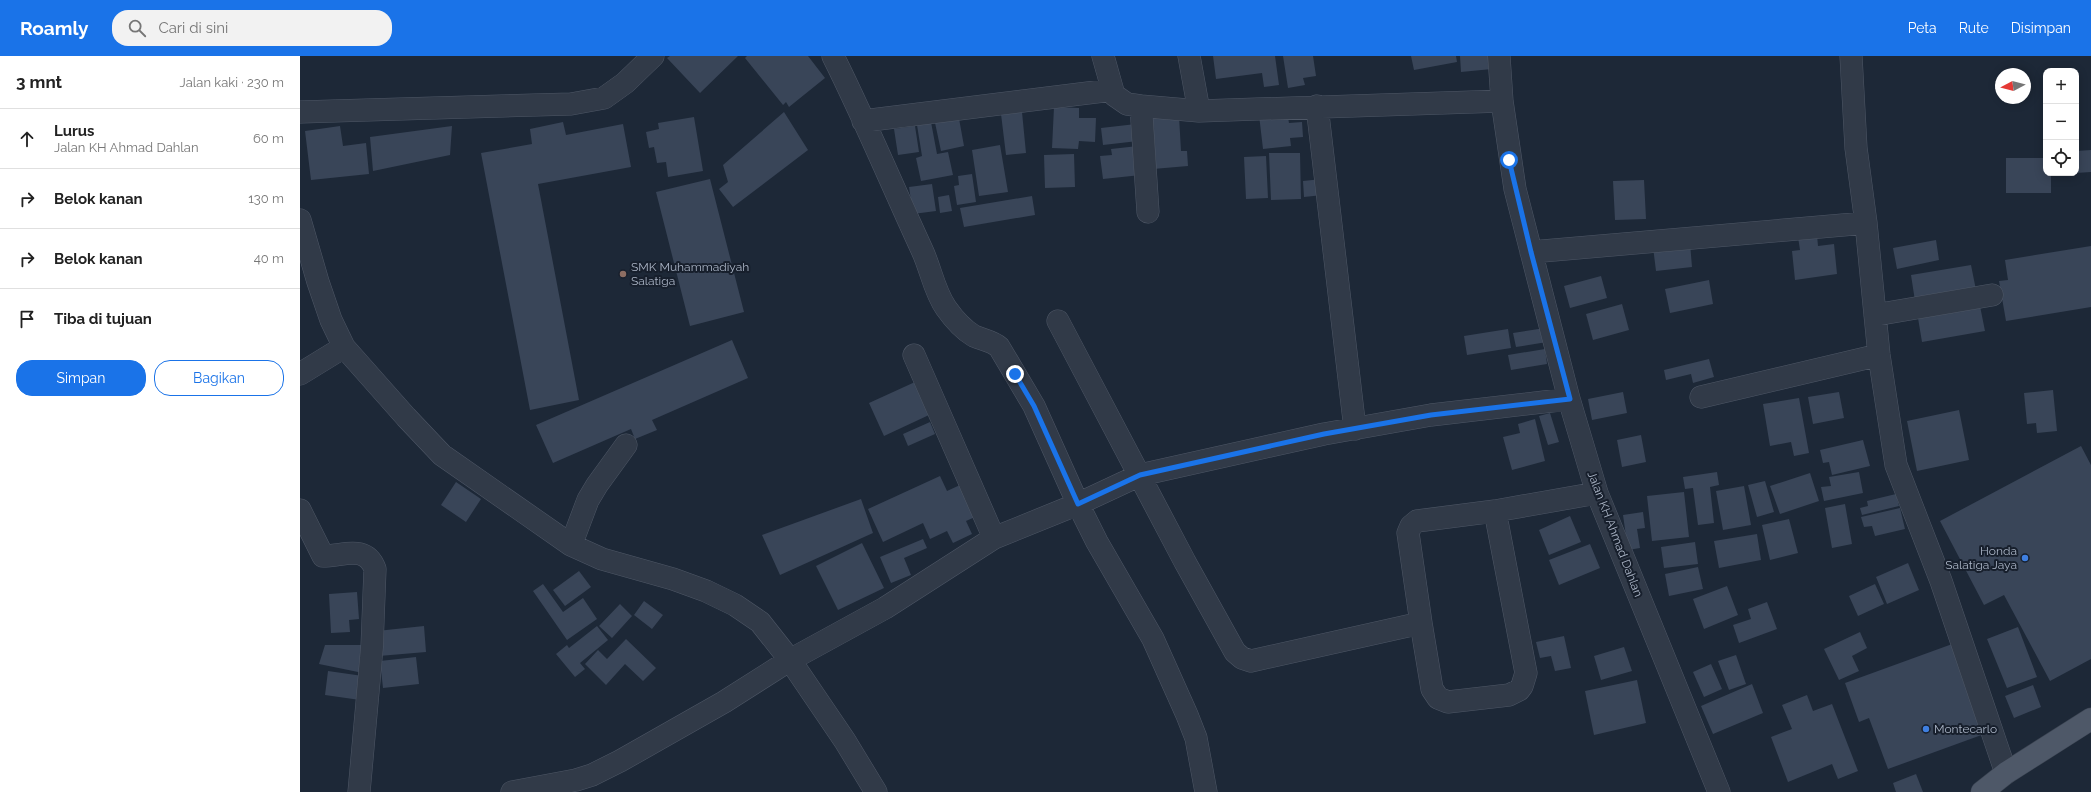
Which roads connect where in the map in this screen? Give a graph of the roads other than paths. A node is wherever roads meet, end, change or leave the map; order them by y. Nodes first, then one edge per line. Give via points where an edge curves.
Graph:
1 (653, 56) edge
2 (833, 56) edge
3 (1103, 56) edge
4 (1189, 56) edge
5 (1499, 56) edge
6 (1851, 56) edge
7 (1112, 90) junction
8 (1502, 101) junction
9 (1141, 106) junction
10 (1317, 106) junction
11 (1200, 111) junction
12 (300, 112) edge
13 (863, 120) junction
14 (1148, 212) dead end
15 (300, 220) edge
16 (1866, 223) junction
17 (1531, 252) junction
18 (1992, 295) dead end
19 (1875, 315) junction
20 (1058, 321) dead end
21 (344, 347) junction
22 (914, 355) dead end
23 (1879, 355) junction
24 (300, 374) edge
25 (1701, 397) dead end
26 (1570, 399) junction
27 (1355, 429) junction
28 (626, 445) dead end
29 (1140, 475) junction
30 (1596, 494) junction
31 (1078, 504) junction
32 (300, 510) edge
33 (1495, 511) junction
34 (994, 538) junction
35 (571, 545) junction
36 (1421, 623) junction
37 (790, 660) junction
38 (2091, 719) edge
39 (2006, 773) junction
40 (359, 792) edge
41 (512, 792) edge
42 (876, 792) edge
43 (1206, 792) edge
44 (1718, 792) edge
45 (1982, 792) edge

1 - 12 street via 625,83 604,98 571,104
2 - 13 street
3 - 7 street
4 - 11 street
5 - 8 street, Jalan KH Ahmad Dahlan
6 - 16 street via 1856,148
7 - 9 street via 1122,102
7 - 13 street
8 - 10 street
8 - 17 street, Jalan KH Ahmad Dahlan via 1509,160
9 - 11 street
9 - 14 street
10 - 11 street
10 - 27 street
13 - 31 street via 923,253 937,293 958,323 974,336 994,343 999,348 1034,406
15 - 21 street via 331,320
16 - 17 street
16 - 19 street
17 - 26 street, Jalan KH Ahmad Dahlan
18 - 19 street
19 - 23 street
20 - 29 street
21 - 24 street
21 - 35 street via 442,455
22 - 34 street
23 - 25 street
23 - 39 street via 1896,465 1941,581
26 - 27 street via 1431,415
26 - 30 street, Jalan KH Ahmad Dahlan
27 - 29 street
28 - 35 street via 591,495
29 - 31 street
29 - 36 street via 1235,652 1242,658 1251,661
30 - 33 street
30 - 44 street, Jalan KH Ahmad Dahlan
31 - 34 street
31 - 43 street via 1153,639 1187,715 1196,738
32 - 40 street via 323,556 364,554 372,559 375,569 372,647
33 - 36 street via 1417,521 1411,526 1408,533
33 - 36 street via 1526,673 1522,686 1509,696 1448,702 1438,698 1432,689
34 - 37 street via 885,608
35 - 37 street via 602,559 673,579 735,604 760,622
37 - 41 street via 724,702 592,775
37 - 42 street
38 - 39 main road
39 - 45 main road

